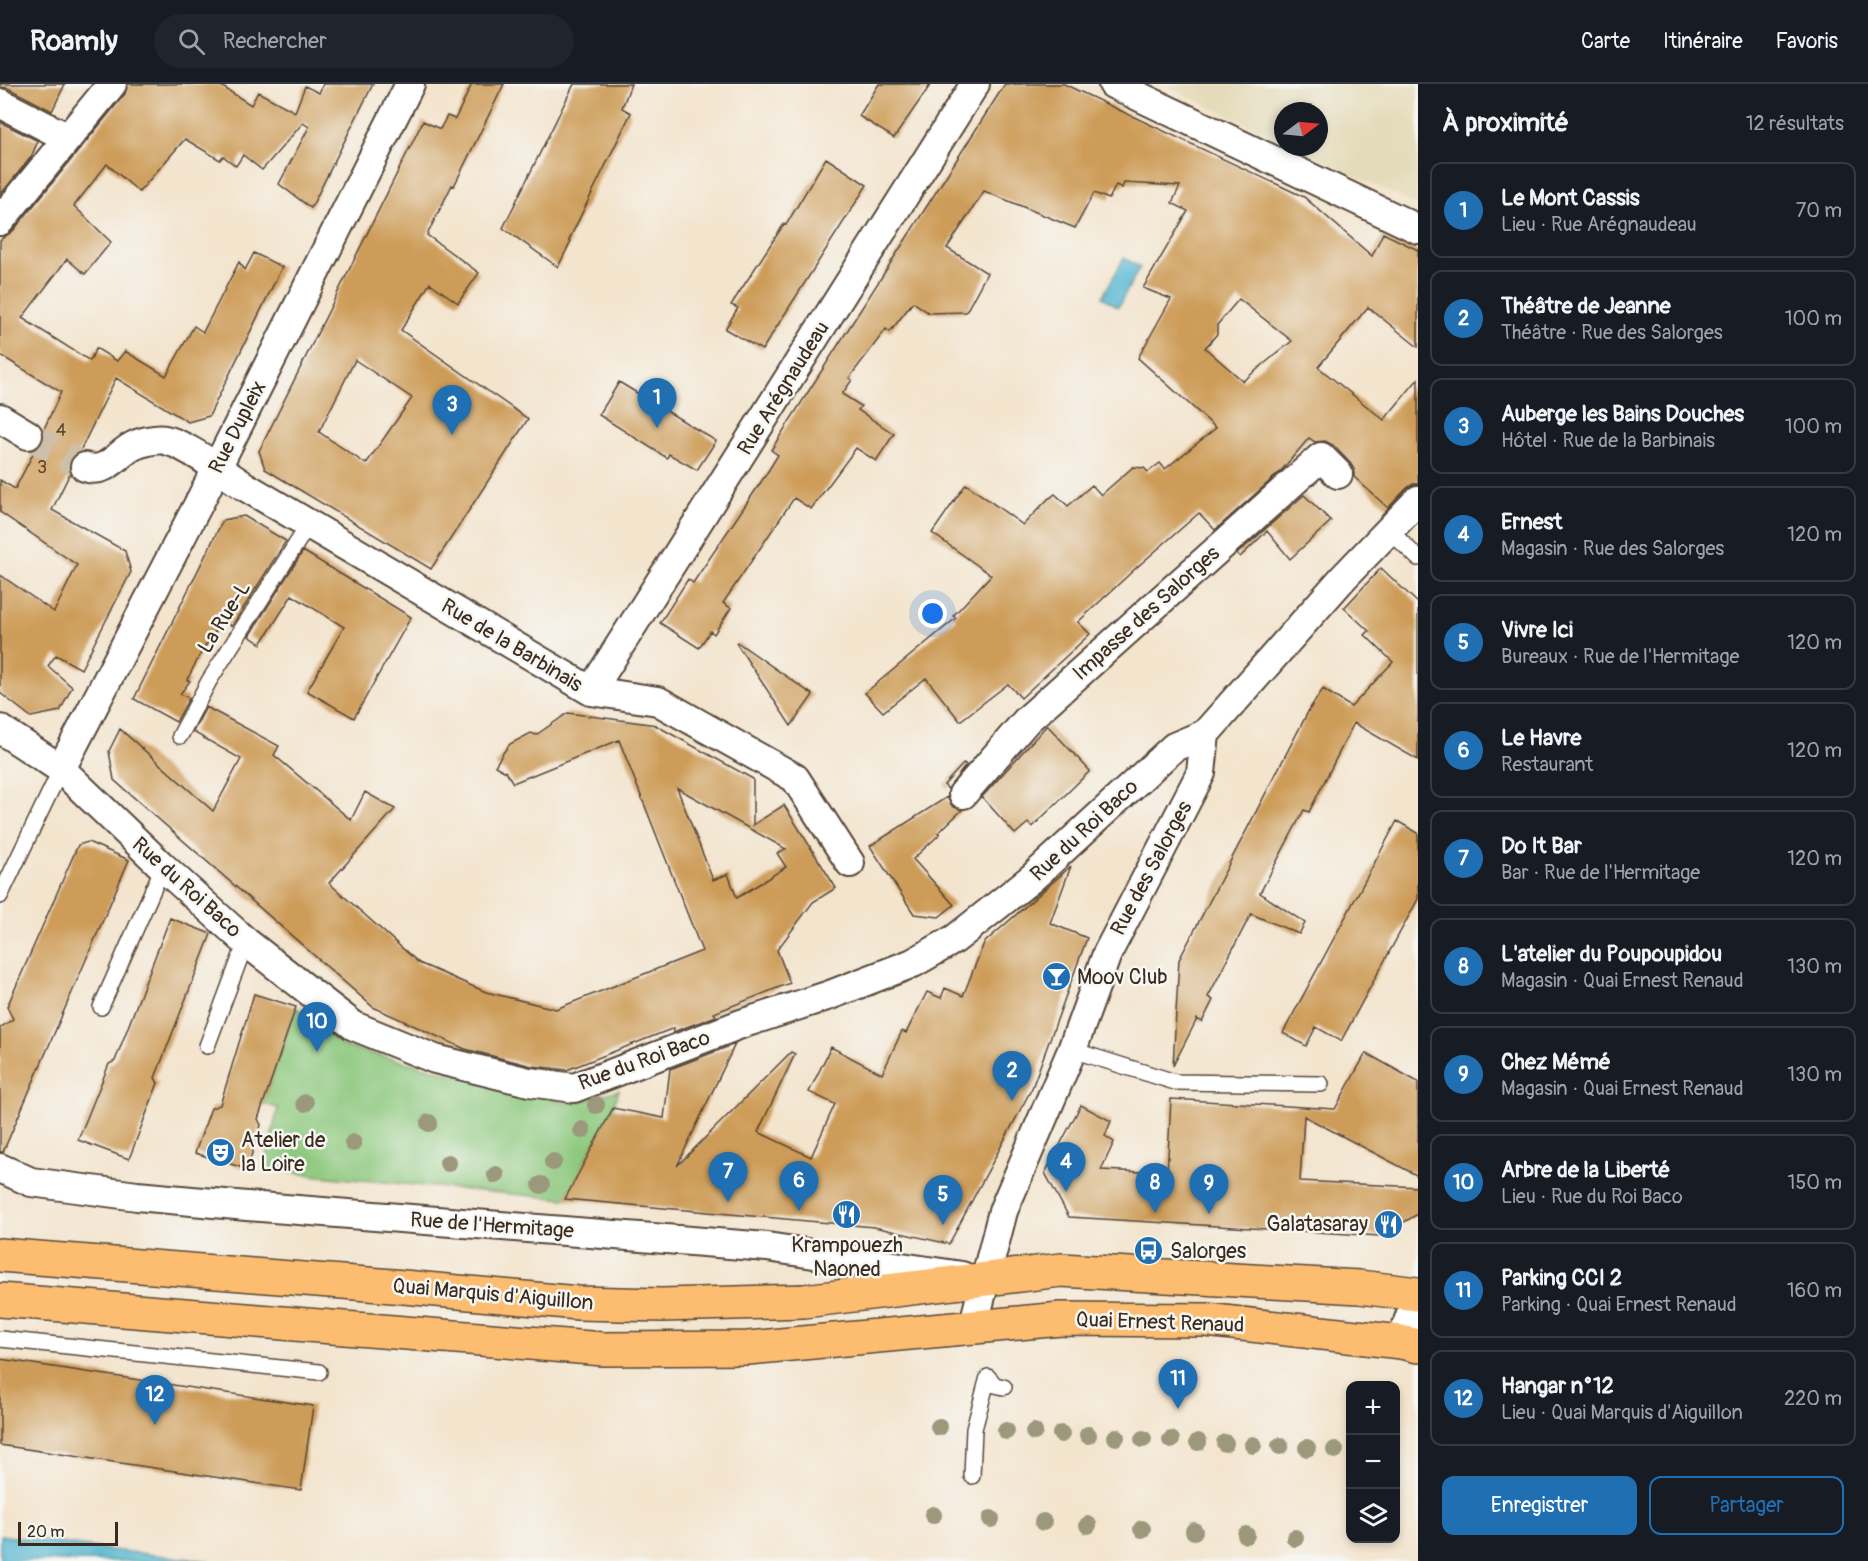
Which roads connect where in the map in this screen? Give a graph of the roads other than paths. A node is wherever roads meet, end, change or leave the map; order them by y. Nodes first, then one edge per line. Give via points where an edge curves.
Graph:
1 (112, 84) edge
2 (410, 84) edge
3 (975, 84) edge
4 (1113, 84) edge
5 (0, 103) edge
6 (68, 138) junction
7 (0, 221) edge
8 (1418, 229) edge
9 (0, 418) edge
10 (28, 435) tunnel mouth
11 (85, 467) tunnel mouth
12 (216, 467) junction
13 (1338, 474) dead end
14 (1418, 500) edge
15 (309, 524) junction
16 (1383, 524) junction
17 (1418, 558) edge
18 (591, 691) junction
19 (0, 729) edge
20 (1205, 734) junction
21 (180, 736) dead end
22 (61, 769) junction
23 (963, 795) dead end
24 (850, 863) dead end
25 (163, 867) junction
26 (0, 896) edge
27 (246, 942) junction
28 (101, 1007) dead end
29 (207, 1046) dead end
30 (1072, 1050) junction
31 (1321, 1084) dead end
32 (0, 1168) edge
33 (0, 1255) edge
34 (985, 1280) junction
35 (1418, 1294) edge
36 (0, 1300) edge
37 (973, 1327) junction
38 (0, 1339) edge
39 (1409, 1344) edge
40 (320, 1372) dead end
41 (1004, 1387) dead end
42 (972, 1476) dead end

1 - 6 street
2 - 12 street, Rue Dupleix
3 - 18 street, Rue Arégnaudeau
4 - 8 street
5 - 6 street
6 - 7 street
9 - 10 street
11 - 12 street, Rue de la Barbinais via 99,469 132,446 165,440
12 - 15 street, Rue de la Barbinais
12 - 22 street, Rue Dupleix
13 - 23 street, Impasse des Salorges via 1321,457 1027,720
14 - 16 street
15 - 18 street, Rue de la Barbinais
15 - 21 lane, La Rue-L via 209,681
16 - 17 lane
16 - 20 street via 1343,578
18 - 24 street, Rue de la Barbinais via 658,701 795,778
19 - 22 street, Rue du Roi Baco
20 - 27 street, Rue du Roi Baco via 1174,747 1032,878 955,939 913,963 574,1088 529,1082 435,1059 354,1026
20 - 30 street, Rue des Salorges via 1201,773 1107,954
22 - 25 street, Rue du Roi Baco
22 - 26 lane
25 - 27 street, Rue du Roi Baco
25 - 28 lane
27 - 29 lane
30 - 31 lane via 1175,1082
30 - 34 street, Rue des Salorges via 1003,1211
32 - 34 street, Rue de l'Hermitage via 31,1182 137,1196 767,1247
33 - 34 main road, Quai Marquis d'Aiguillon via 588,1304 804,1301
34 - 35 main road via 1061,1270 1359,1287
34 - 37 street, Rue des Salorges
35 - 39 street
36 - 37 main road via 603,1349 747,1348
37 - 39 main road, Quai Ernest Renaud via 1061,1318 1206,1320
38 - 40 lane
41 - 42 lane via 994,1385 988,1377 974,1429

